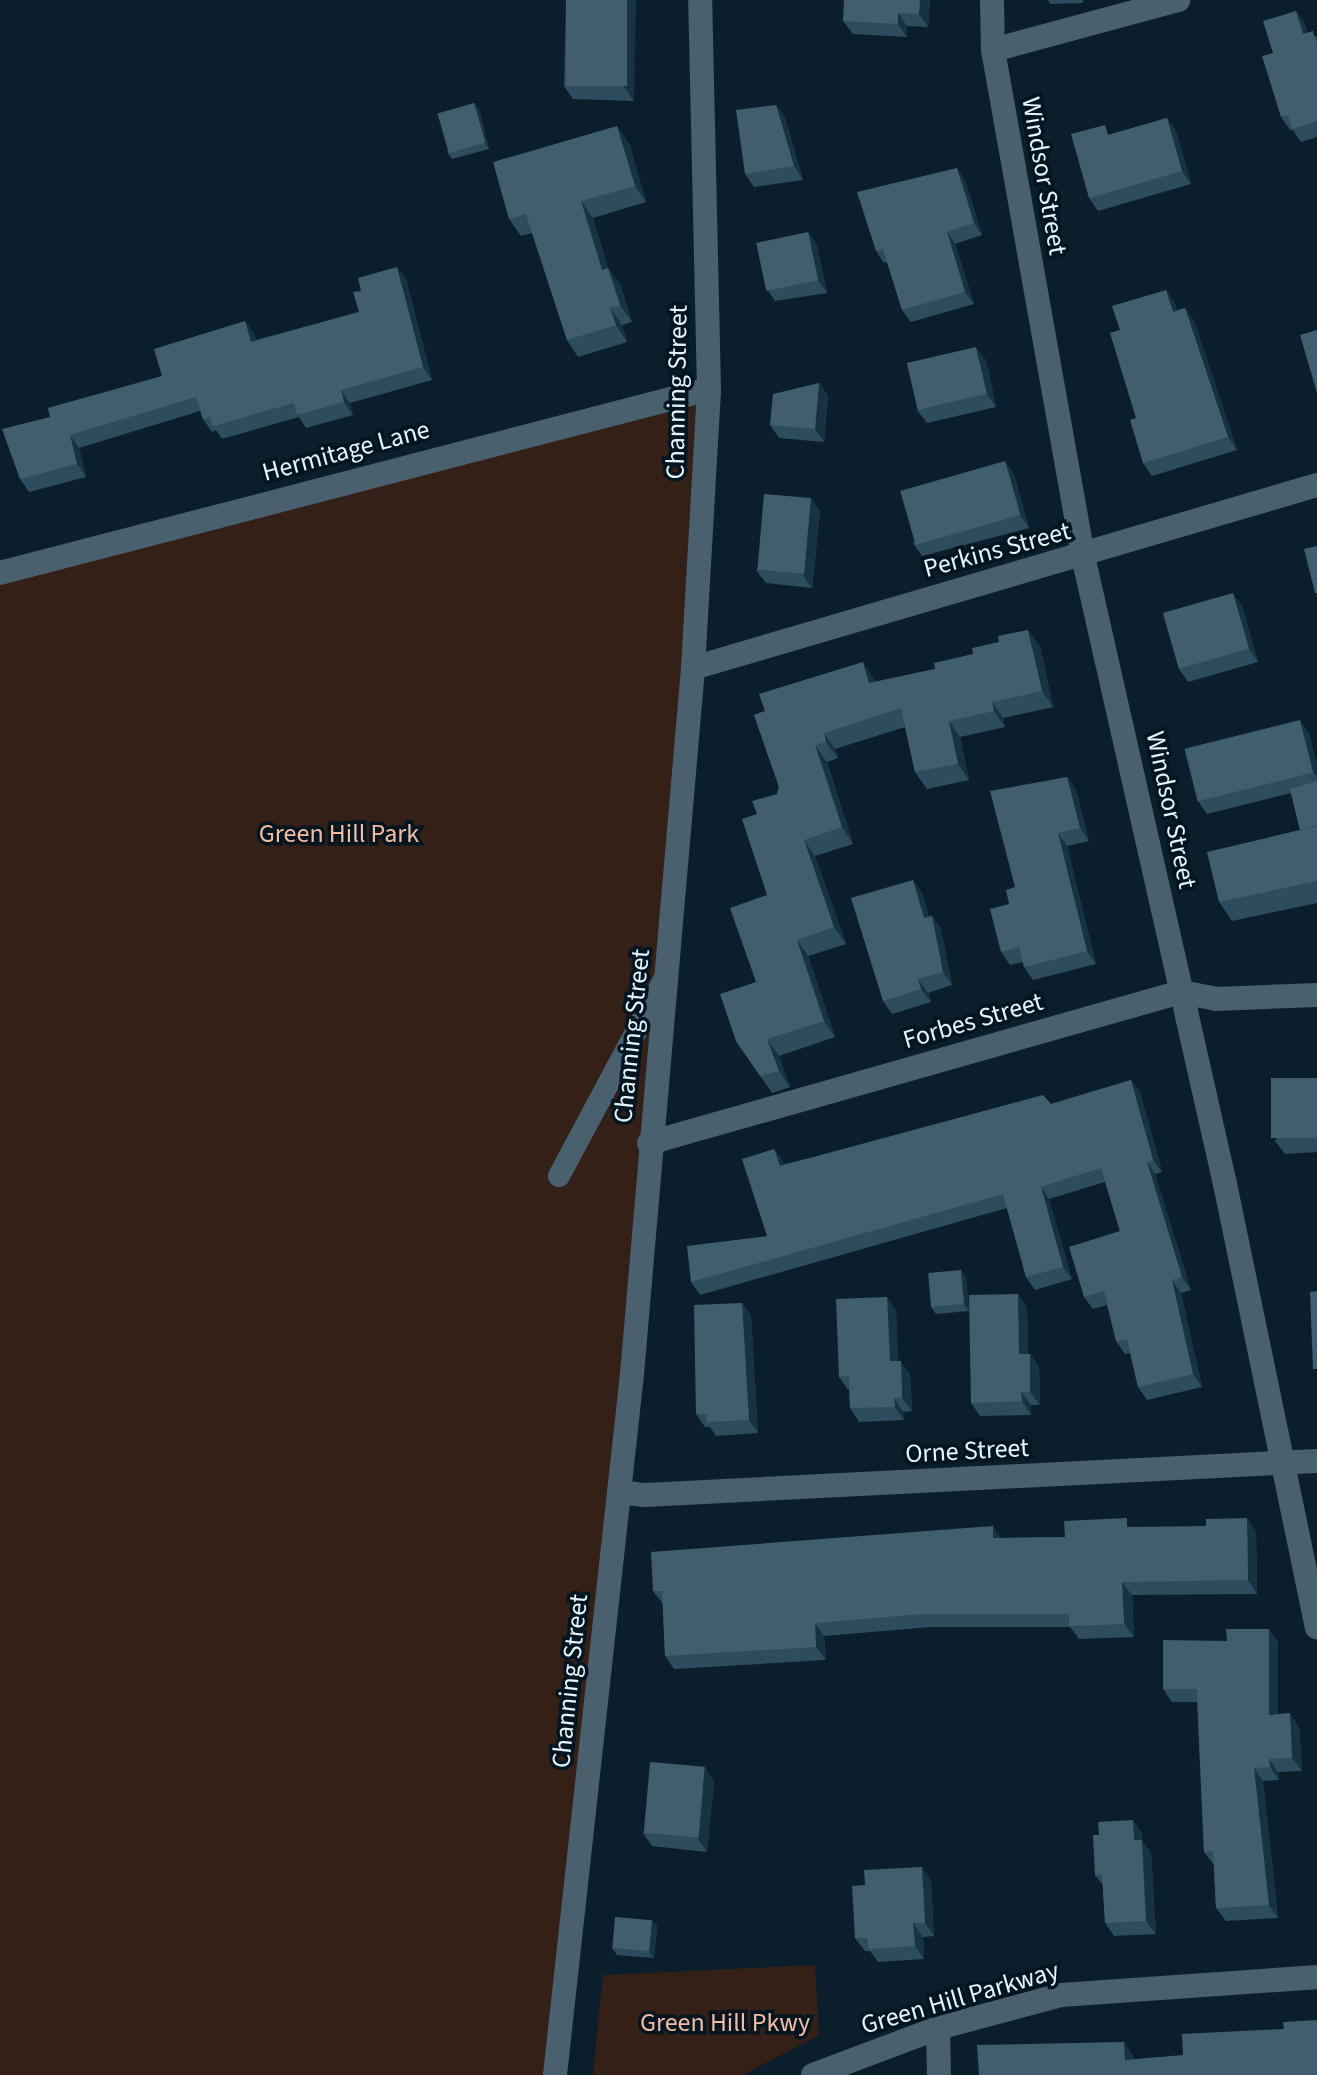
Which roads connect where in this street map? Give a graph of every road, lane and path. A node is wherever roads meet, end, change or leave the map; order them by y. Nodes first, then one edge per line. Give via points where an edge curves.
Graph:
1 (700, 0) edge
2 (992, 0) edge
3 (1178, 0) edge
4 (993, 50) junction
5 (709, 389) junction
6 (1317, 485) edge
7 (1083, 556) junction
8 (0, 573) edge
9 (693, 668) junction
10 (666, 976) junction
11 (1181, 992) junction
12 (1317, 995) edge
13 (649, 1143) junction
14 (559, 1176) dead end
15 (1317, 1461) edge
16 (1281, 1463) junction
17 (619, 1492) junction
18 (1317, 1628) edge
19 (1317, 1977) edge
20 (938, 2028) junction
21 (555, 2075) edge
22 (813, 2075) edge
23 (939, 2075) edge

1 - 5 street, Channing Street
2 - 4 street, Windsor Street
3 - 4 street
4 - 7 street, Windsor Street
5 - 8 street, Hermitage Lane
5 - 9 street, Channing Street
6 - 7 street, Perkins Street
7 - 9 street, Perkins Street
7 - 11 street, Windsor Street
9 - 10 street, Channing Street
10 - 13 street, Channing Street
10 - 14 lane
11 - 12 street, Forbes Street via 1216,999
11 - 13 street, Forbes Street
11 - 16 street, Windsor Street via 1279,1432
13 - 17 street, Channing Street
15 - 16 street, Orne Street
16 - 17 street, Orne Street
16 - 18 street, Windsor Street
17 - 21 street, Channing Street
19 - 20 street, Green Hill Parkway via 1103,1988 1028,2002
20 - 22 street, Green Hill Parkway
20 - 23 street

